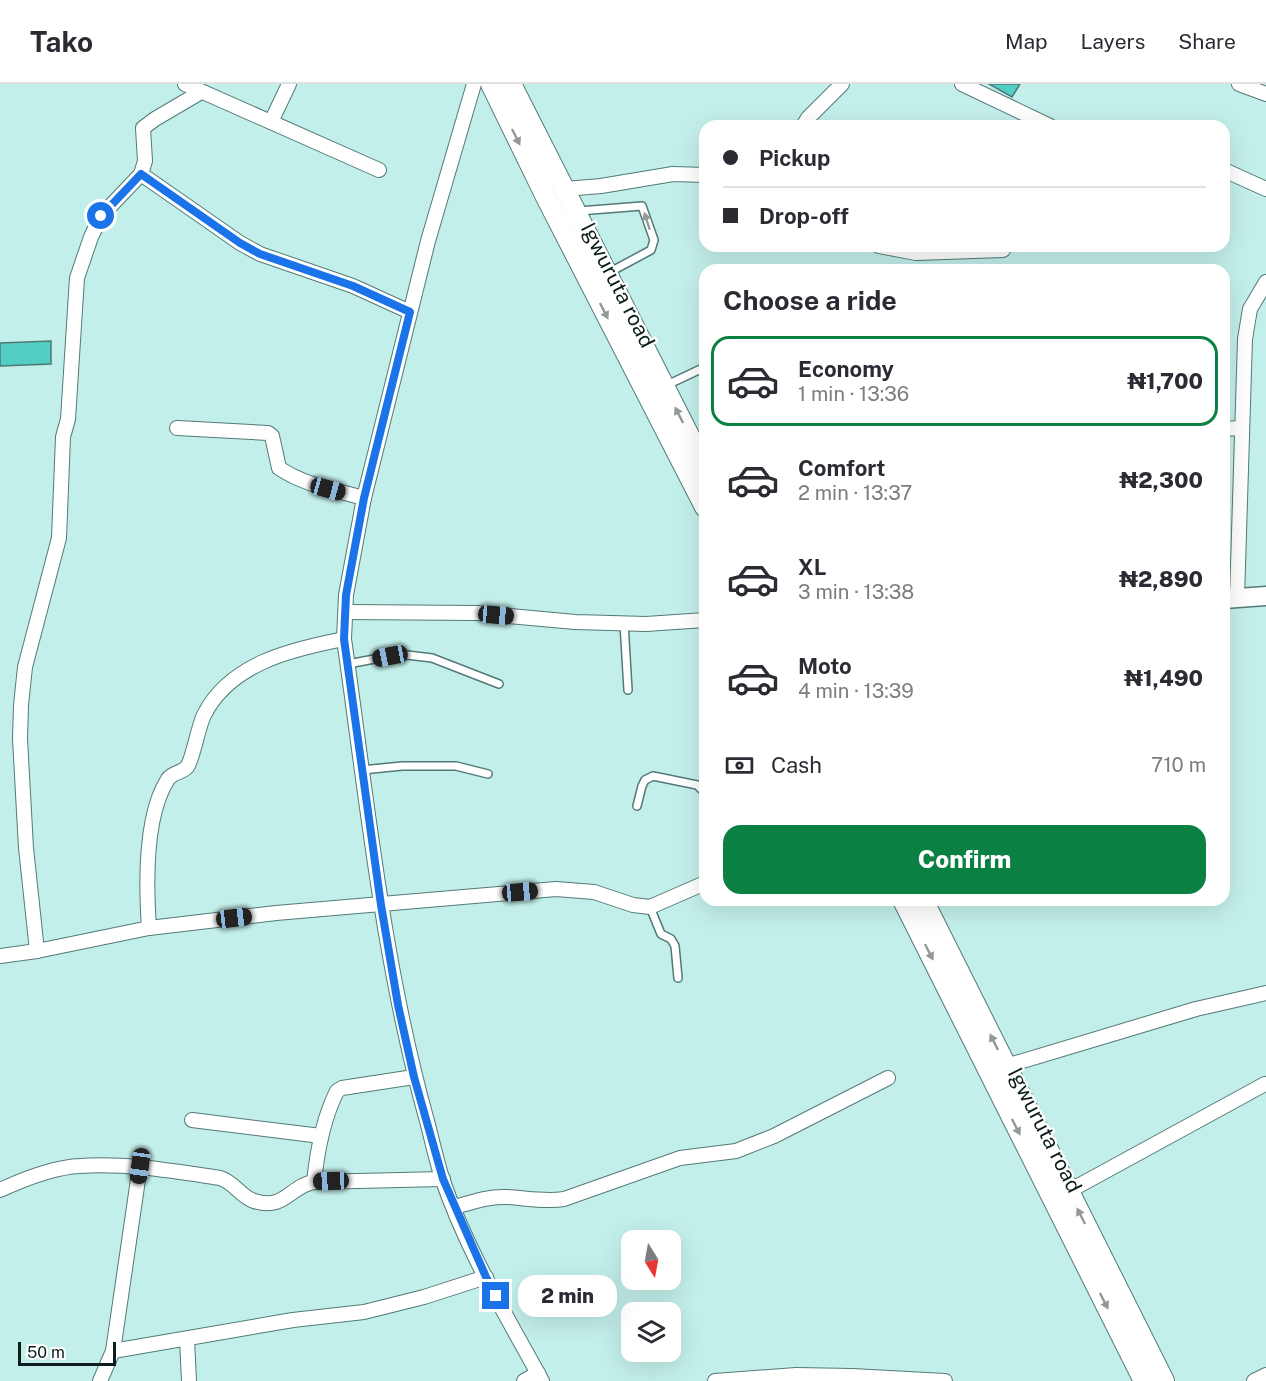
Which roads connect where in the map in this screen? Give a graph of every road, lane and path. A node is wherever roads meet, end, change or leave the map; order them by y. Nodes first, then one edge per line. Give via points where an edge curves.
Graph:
1 (185, 84) edge
2 (289, 84) edge
3 (474, 84) edge
4 (490, 84) edge
5 (511, 84) edge
6 (842, 84) edge
7 (962, 84) edge
8 (1239, 84) edge
9 (201, 92) junction
10 (1266, 94) edge
11 (807, 120) edge
12 (1037, 120) edge
13 (271, 122) junction
14 (379, 170) dead end
15 (1230, 173) edge
16 (141, 174) junction
17 (699, 176) edge
18 (565, 189) junction
19 (1266, 189) edge
20 (577, 212) junction
21 (911, 252) edge
22 (945, 252) edge
23 (608, 273) junction
24 (1266, 282) edge
25 (410, 312) junction
26 (699, 370) edge
27 (664, 386) junction
28 (177, 428) dead end
29 (1241, 428) junction
30 (1230, 429) edge
31 (699, 455) edge
32 (699, 495) edge
33 (364, 498) junction
34 (1266, 596) edge
35 (1231, 598) edge
36 (346, 612) junction
37 (699, 620) edge
38 (624, 623) junction
39 (344, 639) junction
40 (348, 664) junction
41 (499, 684) dead end
42 (628, 690) dead end
43 (362, 770) junction
44 (488, 774) dead end
45 (699, 787) edge
46 (637, 806) dead end
47 (699, 886) edge
48 (381, 905) junction
49 (906, 906) edge
50 (926, 906) edge
51 (650, 907) junction
52 (149, 927) junction
53 (37, 951) junction
54 (0, 956) edge
55 (678, 978) dead end
56 (1266, 993) edge
57 (1006, 1066) junction
58 (414, 1077) junction
59 (888, 1078) dead end
60 (1265, 1084) edge
61 (192, 1120) dead end
62 (321, 1136) junction
63 (140, 1166) junction
64 (443, 1179) junction
65 (314, 1182) junction
66 (0, 1190) edge
67 (1069, 1191) junction
68 (455, 1207) junction
69 (486, 1277) junction
70 (187, 1339) junction
71 (113, 1351) junction
72 (1266, 1375) edge
73 (540, 1377) edge
74 (882, 1380) edge
75 (100, 1381) edge
76 (189, 1381) edge
77 (524, 1381) edge
78 (715, 1381) edge
79 (945, 1381) edge
80 (1144, 1381) edge
81 (1164, 1381) edge
82 (1254, 1381) edge

1 - 9 street
2 - 13 street
3 - 25 street
4 -> 32 main road, Igwuruta road
5 - 18 main road, Igwuruta road
6 - 11 street
7 - 12 street
8 - 10 street
9 - 13 street
9 - 16 street via 143,128 145,161
13 - 14 street
15 - 19 street
16 - 25 street via 260,254 353,286
16 - 53 street via 101,216 77,278 59,538 25,667 21,705 26,848
17 - 18 street via 673,174
18 - 20 main road, Igwuruta road
20 - 23 main road, Igwuruta road
23 -> 20 lane via 651,250 654,240 642,206
21 - 22 street
23 - 27 main road, Igwuruta road
24 - 29 street via 1247,322
25 - 33 street
26 - 27 lane
31 -> 27 main road, Igwuruta road
28 - 33 street via 268,433 279,468 311,484
29 - 30 street
29 - 35 street
33 - 36 street via 350,565
34 - 35 street
36 - 38 street via 477,613
36 - 39 street
37 - 38 street
38 - 42 lane
39 - 40 street
39 - 52 street via 279,654 249,669 214,698 201,723 188,765 168,779 158,800 147,863
40 - 41 lane via 398,655 432,658
40 - 43 street
43 - 44 lane via 456,766
43 - 48 street
45 - 46 lane via 653,776 645,780
47 - 51 street
48 - 51 street via 556,889 594,892
48 - 52 street
48 - 58 street
49 -> 80 main road, Igwuruta road
57 -> 50 main road, Igwuruta road
51 - 55 lane via 661,934 672,939 675,946
52 - 53 street
53 - 54 street
56 - 57 street via 1196,1009
57 - 67 main road, Igwuruta road
58 - 62 street via 342,1088
58 - 64 street
59 - 68 street via 736,1151 680,1158 564,1199 491,1198
60 - 67 street
61 - 62 street
62 - 65 street
63 - 65 street via 225,1180 252,1201 265,1203 278,1202
63 - 66 street via 66,1168
63 - 71 street
64 - 65 street
64 - 68 street
81 -> 67 main road, Igwuruta road
68 - 69 street
69 - 70 street via 364,1312
69 - 73 street
70 - 71 street
70 - 76 street
71 - 75 street
72 - 82 street
73 - 77 street
74 - 78 street via 796,1375
74 - 79 street

